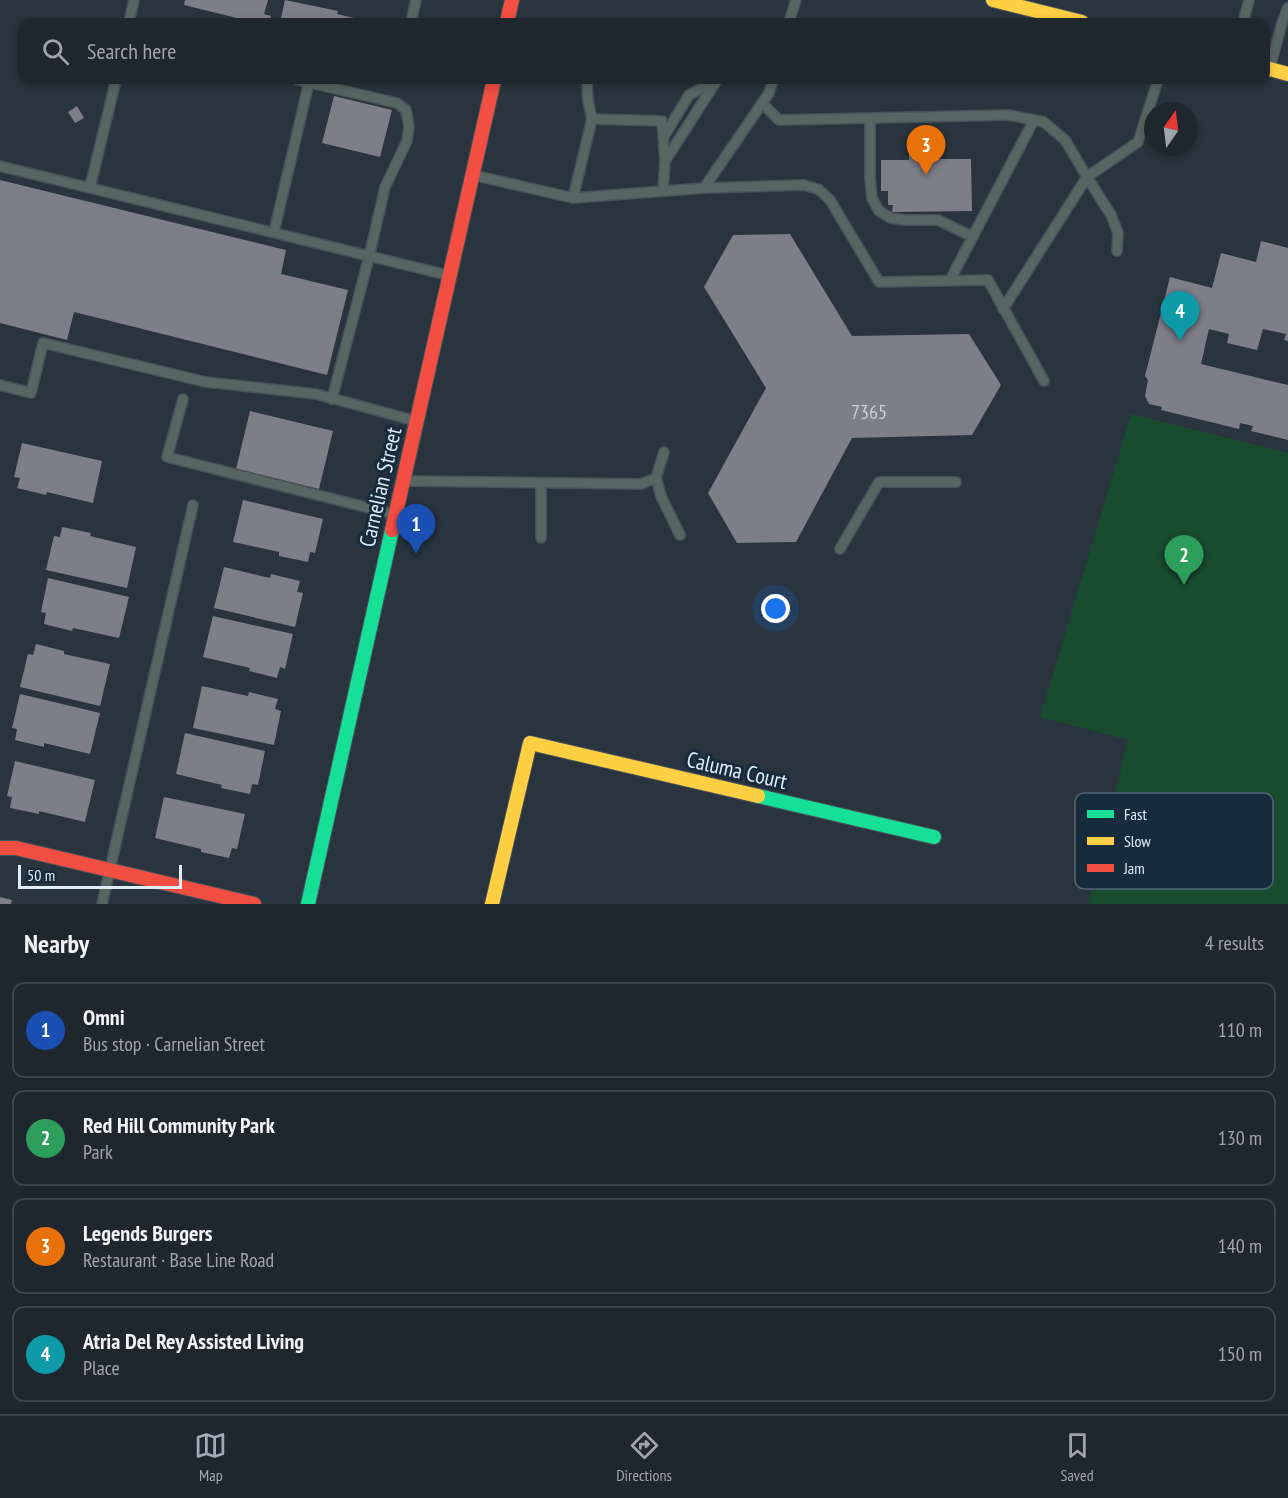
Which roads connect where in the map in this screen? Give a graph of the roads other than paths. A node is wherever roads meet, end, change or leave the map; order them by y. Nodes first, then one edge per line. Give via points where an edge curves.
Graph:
1 (134, 0) edge
2 (416, 0) edge
3 (512, 0) edge
4 (795, 0) edge
5 (993, 0) edge
6 (1250, 0) edge
7 (1288, 8) edge
8 (130, 18) edge
9 (412, 18) edge
10 (508, 18) edge
11 (790, 18) edge
12 (1066, 18) edge
13 (1244, 18) edge
14 (1270, 62) edge
15 (1270, 70) edge
16 (1288, 74) edge
17 (115, 84) edge
18 (303, 84) edge
19 (317, 84) edge
20 (493, 84) edge
21 (587, 84) edge
22 (710, 84) edge
23 (714, 84) edge
24 (772, 84) edge
25 (1157, 84) edge
26 (762, 103) junction
27 (870, 118) junction
28 (592, 119) junction
29 (1034, 120) junction
30 (663, 138) junction
31 (665, 160) junction
32 (0, 165) edge
33 (472, 175) junction
34 (1087, 177) junction
35 (90, 187) junction
36 (704, 188) junction
37 (663, 190) junction
38 (573, 198) junction
39 (274, 232) junction
40 (973, 237) junction
41 (1117, 251) dead end
42 (369, 256) junction
43 (449, 276) junction
44 (950, 280) junction
45 (1003, 309) junction
46 (1044, 381) dead end
47 (0, 385) edge
48 (183, 399) dead end
49 (332, 399) junction
50 (417, 421) junction
51 (664, 452) dead end
52 (656, 478) junction
53 (403, 481) junction
54 (956, 482) dead end
55 (541, 483) junction
56 (193, 505) dead end
57 (395, 515) junction
58 (680, 535) dead end
59 (541, 538) dead end
60 (840, 549) dead end
61 (934, 837) dead end
62 (0, 848) edge
63 (109, 870) junction
64 (102, 904) edge
65 (254, 904) edge
66 (308, 904) edge
67 (492, 904) edge

1 - 8 lane
2 - 9 lane
3 - 10 main road
4 - 11 lane
5 - 12 main road
6 - 13 lane
7 - 14 lane
15 - 16 main road
17 - 35 lane
18 - 39 lane
19 - 42 lane via 398,103 406,110 407,141 385,187
20 - 33 main road, Carnelian Street
21 - 28 lane
22 - 30 lane via 689,95
23 - 31 lane
24 - 26 lane
25 - 34 lane via 1138,142
26 - 27 lane via 779,120
26 - 36 lane
27 - 29 lane via 1009,115
27 - 40 lane via 870,178 872,198 879,212 905,220 938,220
28 - 30 lane via 662,121
28 - 38 lane
29 - 34 lane via 1044,122 1065,140
29 - 40 lane
30 - 31 lane
31 - 37 lane
32 - 35 lane
33 - 38 lane
33 - 43 main road, Carnelian Street
34 - 41 lane via 1111,215 1118,233
34 - 45 lane
35 - 39 lane
36 - 37 lane
36 - 44 lane via 803,185 818,189 830,200 879,282
37 - 38 lane
39 - 42 lane
40 - 44 lane
42 - 43 lane
42 - 49 lane
43 - 50 main road, Carnelian Street
44 - 45 lane via 988,280
45 - 46 lane
47 - 49 lane via 31,393 43,343 206,382
48 - 57 lane via 167,457
49 - 50 lane
50 - 53 main road, Carnelian Street
51 - 52 lane
52 - 55 lane via 641,484
52 - 58 lane
53 - 55 lane
53 - 57 main road, Carnelian Street
54 - 60 lane via 879,482
55 - 59 lane
56 - 63 lane
57 - 66 main road, Carnelian Street
61 - 67 main road, Caluma Court via 530,743
62 - 63 main road via 16,848
63 - 64 lane
63 - 65 main road

